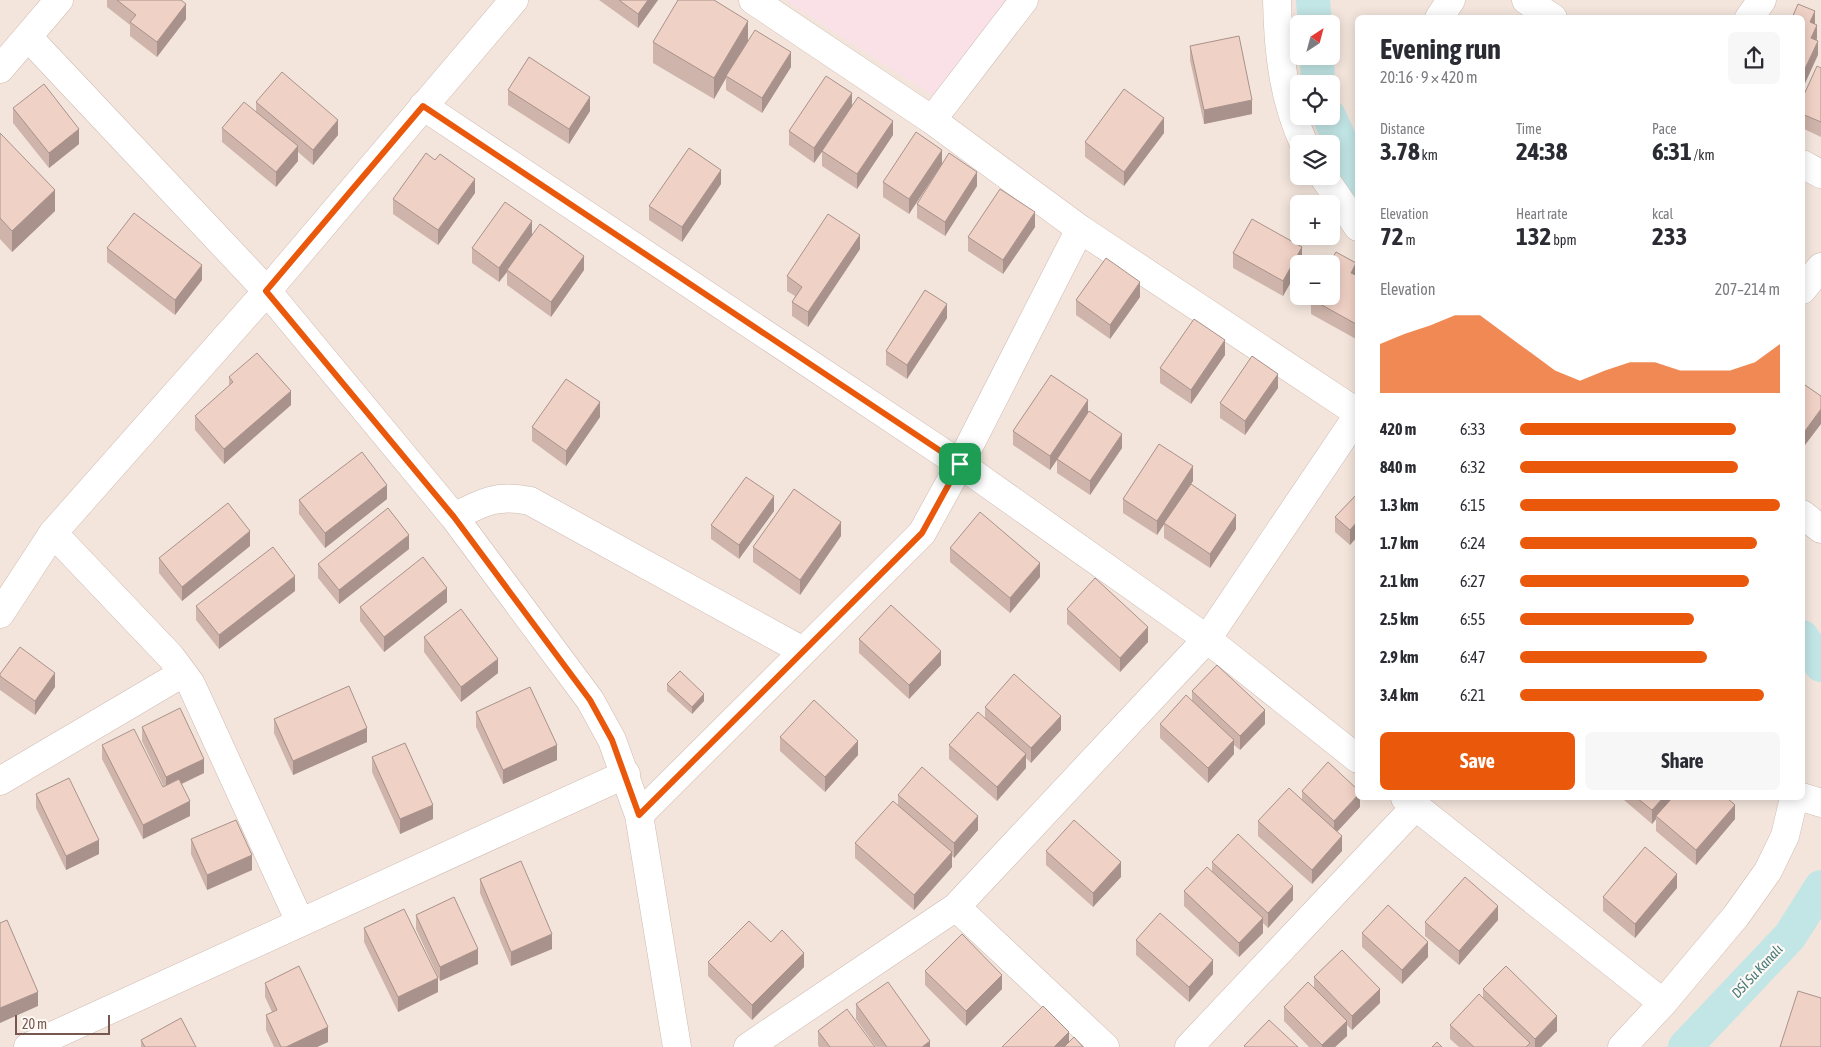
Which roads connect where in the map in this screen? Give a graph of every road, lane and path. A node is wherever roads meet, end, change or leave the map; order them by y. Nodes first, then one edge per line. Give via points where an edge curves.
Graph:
1 (59, 0) edge
2 (514, 0) edge
3 (753, 0) edge
4 (1024, 0) edge
5 (1276, 0) edge
6 (1452, 0) edge
7 (1526, 0) edge
8 (1762, 0) edge
9 (1441, 15) edge
10 (1548, 15) edge
11 (1751, 15) edge
12 (28, 37) junction
13 (0, 69) edge
14 (423, 106) junction
15 (932, 120) junction
16 (1301, 135) edge
17 (1805, 166) edge
18 (1821, 174) edge
19 (1329, 185) edge
20 (1355, 223) edge
21 (1080, 229) junction
22 (1821, 267) edge
23 (1805, 286) edge
24 (266, 291) junction
25 (1355, 412) edge
26 (1355, 418) edge
27 (960, 464) junction
28 (1805, 516) edge
29 (454, 517) junction
30 (1821, 528) edge
31 (53, 533) junction
32 (0, 614) edge
33 (1207, 639) junction
34 (803, 652) junction
35 (183, 673) junction
36 (1355, 757) edge
37 (626, 774) junction
38 (0, 781) edge
39 (1805, 798) edge
40 (1794, 800) edge
41 (1411, 802) edge
42 (1821, 803) edge
43 (639, 815) junction
44 (956, 907) junction
45 (300, 922) junction
46 (1663, 1004) junction
47 (28, 1047) edge
48 (677, 1047) edge
49 (748, 1047) edge
50 (1105, 1047) edge
51 (1189, 1047) edge
52 (1622, 1047) edge

1 - 12 street
2 - 14 street
3 - 15 street
4 - 15 street
5 - 16 street via 1286,95
6 - 9 street
7 - 10 street
8 - 11 street
12 - 13 street
12 - 24 street
14 - 24 street
14 - 27 street
15 - 21 street
17 - 18 street
19 - 20 street
21 - 25 street
21 - 27 street
22 - 23 street
24 - 29 street
24 - 31 street
26 - 33 street
27 - 33 street
27 - 34 street via 922,533
28 - 30 street
29 - 34 street via 486,501 500,498 530,501
29 - 37 street via 590,700
31 - 32 street
31 - 35 street
33 - 36 street
33 - 44 street
34 - 43 street
35 - 38 street
35 - 45 street via 191,684
37 - 43 street
37 - 45 street
39 - 42 street
40 - 46 street via 1785,836 1768,871 1736,916
41 - 46 street
41 - 51 street
43 - 48 street
44 - 49 street
44 - 50 street
45 - 47 street
46 - 52 street

